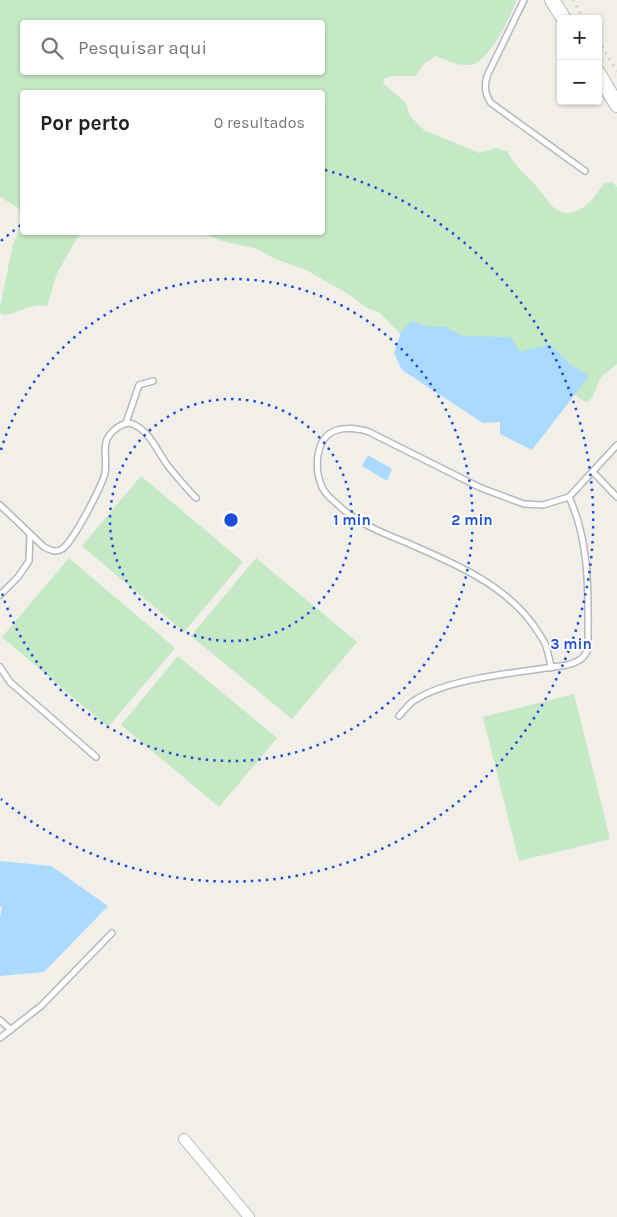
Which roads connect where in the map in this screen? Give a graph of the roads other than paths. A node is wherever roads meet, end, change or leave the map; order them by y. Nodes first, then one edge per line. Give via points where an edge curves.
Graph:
1 (524, 0) edge
2 (552, 0) edge
3 (561, 15) edge
4 (602, 80) edge
5 (617, 105) edge
6 (585, 170) dead end
7 (153, 382) dead end
8 (126, 423) junction
9 (617, 445) edge
10 (593, 472) junction
11 (569, 497) junction
12 (617, 497) edge
13 (196, 498) dead end
14 (0, 505) edge
15 (30, 535) junction
16 (0, 595) edge
17 (0, 667) edge
18 (552, 668) junction
19 (399, 716) dead end
20 (96, 757) dead end
21 (112, 933) dead end
22 (0, 1020) edge
23 (11, 1030) junction
24 (0, 1038) edge
25 (184, 1139) dead end
26 (249, 1217) edge

1 - 6 lane via 487,76 488,98
2 - 3 street
4 - 5 street
7 - 8 lane via 139,385
8 - 13 lane via 133,423 145,431 168,466
8 - 15 lane via 114,430 107,440 105,472 100,486 69,543 61,550 52,551
9 - 10 lane
10 - 11 lane
10 - 12 lane
11 - 18 lane via 586,547 588,649 578,662
11 - 18 lane via 543,504 524,504 481,488 368,431 336,430 325,437 320,449 318,476 324,491 338,505 366,526 476,575 507,597 528,618 546,644
14 - 15 lane
15 - 16 lane via 29,561
17 - 20 lane via 10,682
18 - 19 lane via 491,676 443,688 414,700
21 - 23 lane via 41,1006
22 - 23 lane
23 - 24 lane
25 - 26 street

